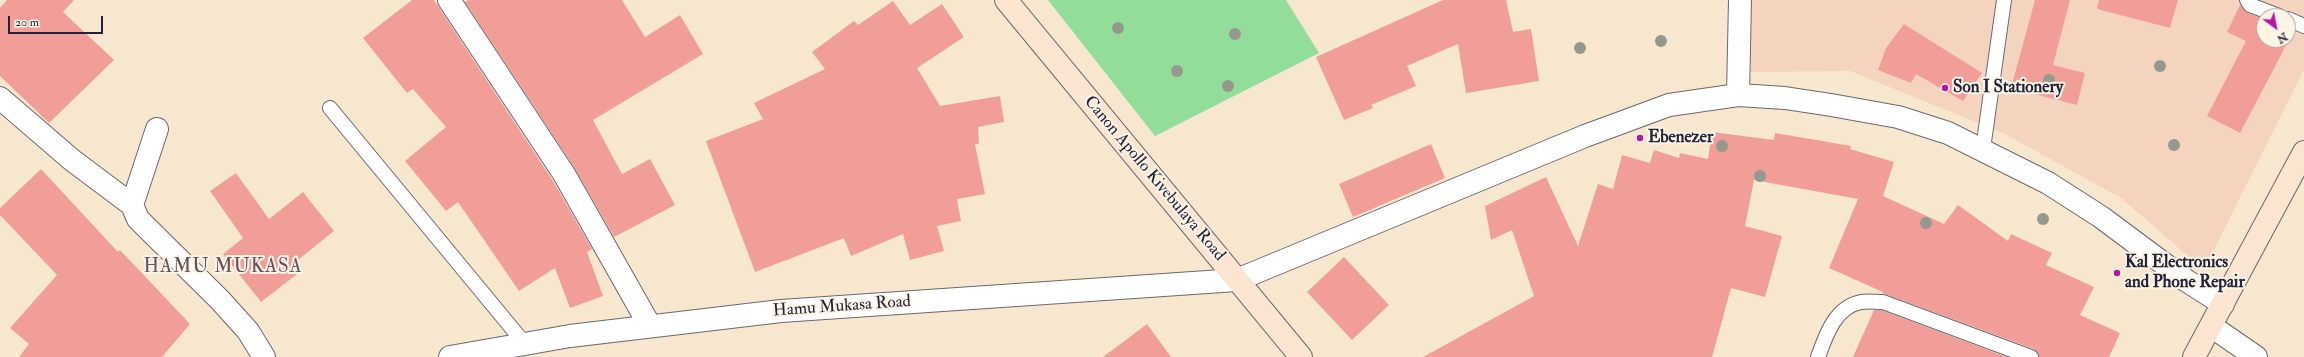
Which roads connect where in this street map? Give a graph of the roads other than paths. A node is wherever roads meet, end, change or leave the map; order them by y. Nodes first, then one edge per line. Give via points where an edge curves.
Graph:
1 (448, 0) edge
2 (1006, 0) edge
3 (1740, 0) edge
4 (2004, 0) edge
5 (2247, 0) edge
6 (2258, 8) edge
7 (1738, 96) junction
8 (0, 98) edge
9 (330, 108) dead end
10 (157, 129) dead end
11 (1983, 149) junction
12 (2304, 152) edge
13 (132, 205) junction
14 (1237, 280) junction
15 (2223, 304) junction
16 (650, 326) junction
17 (2211, 326) junction
18 (525, 344) junction
19 (264, 357) edge
20 (450, 357) edge
21 (1301, 357) edge
22 (1818, 357) edge
23 (2031, 357) edge
24 (2194, 357) edge
25 (2256, 357) edge

1 - 16 street via 564,174
2 - 14 main road, Canon Apollo Kivebulaya Road
3 - 7 street
4 - 11 lane
5 - 6 lane via 2250,5
7 - 11 street, Hamu Mukasa Road via 1793,100 1898,117 1948,133
7 - 14 street, Hamu Mukasa Road via 1669,105 1655,110
8 - 13 street
9 - 18 lane
10 - 13 street
11 - 15 street, Hamu Mukasa Road via 2048,183 2101,217 2187,281
12 - 15 main road
13 - 19 street via 138,219 248,331
14 - 16 street, Hamu Mukasa Road via 781,311
14 - 21 main road, Canon Apollo Kivebulaya Road
15 - 17 main road
16 - 18 street, Hamu Mukasa Road
17 - 24 main road
17 - 25 street
18 - 20 street, Hamu Mukasa Road
22 - 23 lane via 1826,333 1840,312 1861,302 1883,302

